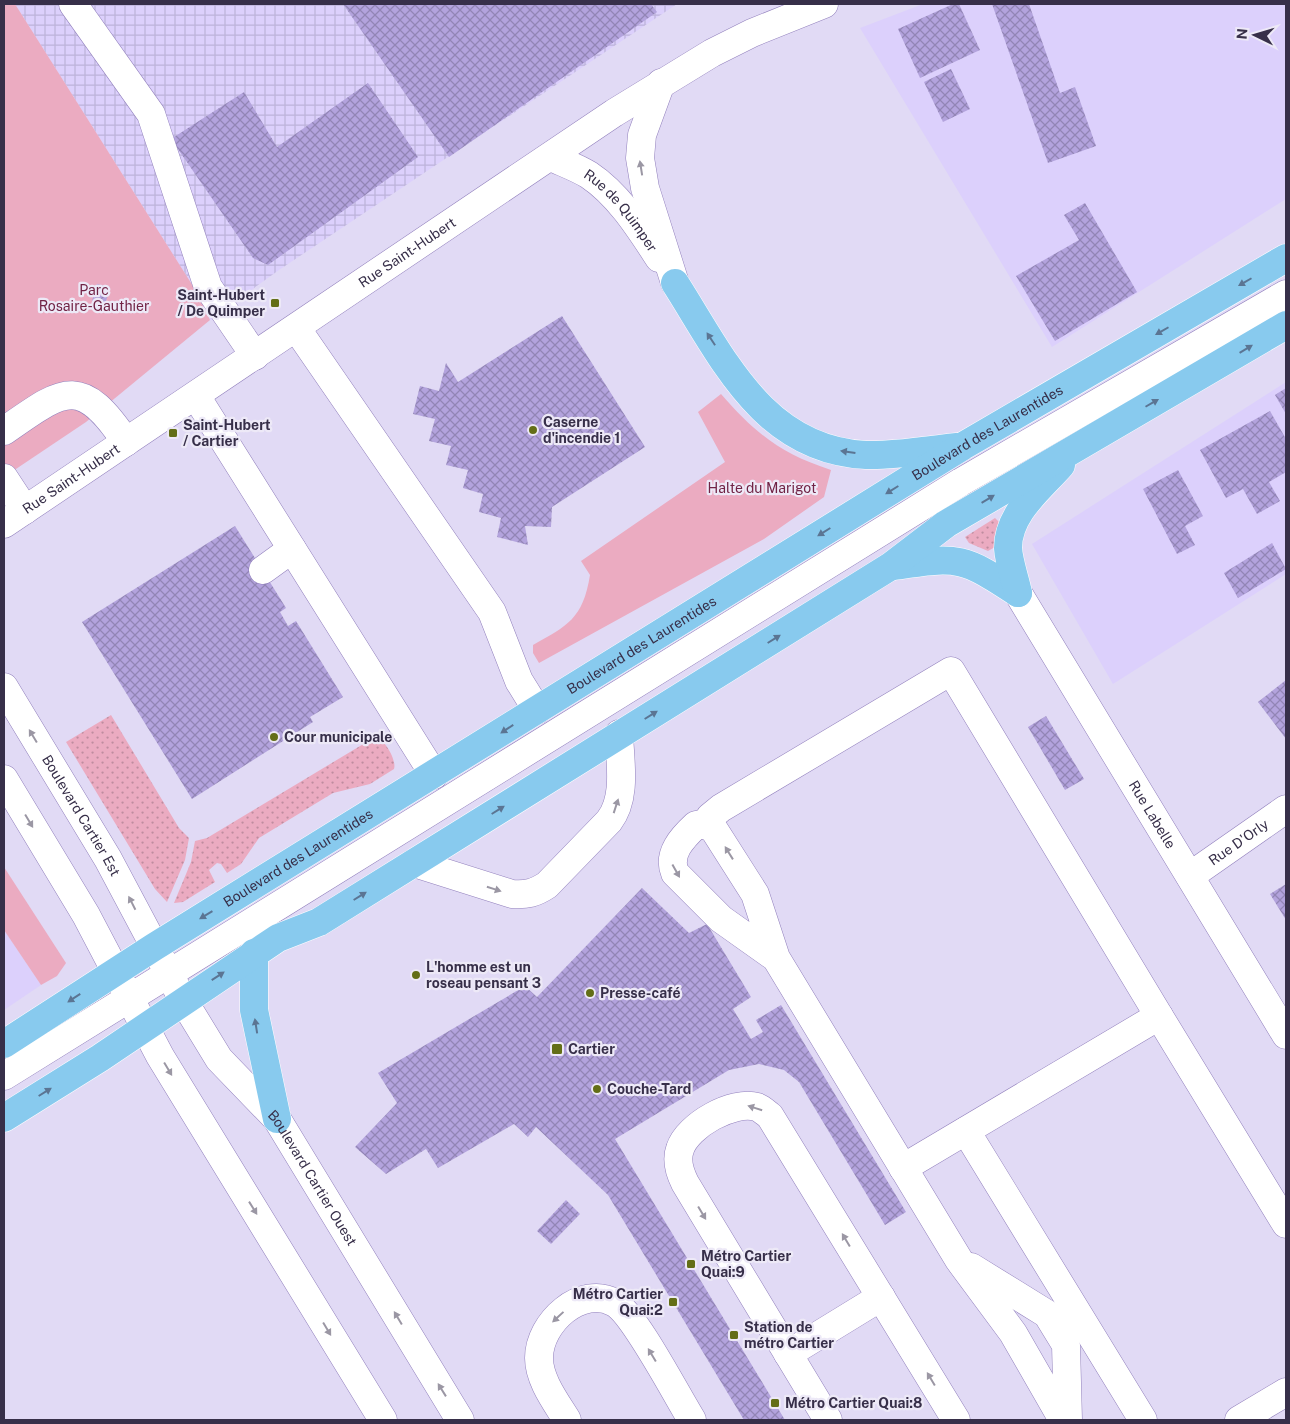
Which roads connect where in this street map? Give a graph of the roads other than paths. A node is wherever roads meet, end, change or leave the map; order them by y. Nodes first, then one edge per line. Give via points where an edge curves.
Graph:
1 (73, 4) edge
2 (824, 4) edge
3 (661, 83) junction
4 (551, 157) junction
5 (1286, 258) edge
6 (675, 283) junction
7 (1286, 294) edge
8 (1286, 325) edge
9 (297, 329) junction
10 (255, 356) junction
11 (196, 396) junction
12 (4, 431) edge
13 (126, 442) junction
14 (963, 446) junction
15 (1079, 446) junction
16 (4, 478) edge
17 (14, 517) edge
18 (292, 549) junction
19 (891, 566) junction
20 (263, 570) dead end
21 (1018, 593) junction
22 (4, 687) edge
23 (537, 710) junction
24 (620, 734) junction
25 (434, 776) junction
26 (4, 779) edge
27 (1286, 809) edge
28 (706, 825) junction
29 (414, 863) junction
30 (1190, 876) junction
31 (256, 919) junction
32 (154, 946) junction
33 (254, 953) junction
34 (776, 958) junction
35 (115, 972) junction
36 (169, 974) junction
37 (129, 999) junction
38 (183, 1000) junction
39 (1159, 1016) junction
40 (144, 1027) junction
41 (1286, 1036) edge
42 (4, 1044) edge
43 (4, 1076) edge
44 (4, 1118) edge
45 (277, 1118) junction
46 (966, 1130) junction
47 (903, 1168) junction
48 (1286, 1224) edge
49 (959, 1260) junction
50 (881, 1298) junction
51 (788, 1354) junction
52 (1286, 1392) edge
53 (564, 1419) edge
54 (383, 1420) edge
55 (460, 1420) edge
56 (692, 1420) edge
57 (828, 1420) edge
58 (956, 1420) edge
59 (1064, 1420) edge
60 (1143, 1420) edge
61 (1239, 1420) edge

1 - 10 street via 151,114 208,288
2 - 3 street, Rue Saint-Hubert via 735,42
3 - 4 street, Rue Saint-Hubert
6 -> 3 street via 645,188 640,158 642,135
4 - 6 street, Rue de Quimper via 589,175 607,190 636,224
4 - 9 street, Rue Saint-Hubert
5 -> 14 main road, Boulevard des Laurentides
14 -> 6 main road via 883,455 864,454 830,449 793,433 764,412 745,391
7 - 31 street, Boulevard des Laurentides via 961,482
15 -> 8 main road
9 - 10 street, Rue Saint-Hubert
9 - 23 street via 492,612 519,682
10 - 11 street, Rue Saint-Hubert
11 - 13 street, Rue Saint-Hubert
11 - 18 street
12 - 13 street via 46,401 67,395 78,396 100,408
13 - 17 street, Rue Saint-Hubert
14 -> 23 main road, Boulevard des Laurentides
19 -> 15 main road via 946,524
15 - 21 main road via 1025,505 1012,525 1009,556
16 - 17 street
18 - 20 street
18 - 25 street
19 - 21 main road via 940,559 961,561 982,569
24 -> 19 main road
21 - 30 street, Rue Labelle
32 -> 22 street, Boulevard Cartier Est via 94,835
23 -> 25 main road, Boulevard des Laurentides
29 -> 24 main road
29 -> 24 street via 512,894 526,895 538,891 609,821 616,810 620,790
25 -> 32 main road, Boulevard des Laurentides
26 -> 35 street via 86,915
27 - 30 street, Rue D'Orly
34 -> 28 street via 755,894 717,833
28 -> 34 street via 696,825 675,849 671,860 675,873 721,919
28 - 39 street via 721,808 951,671
33 -> 29 main road via 278,938 319,922
30 - 41 street, Rue Labelle
31 - 33 street
31 - 36 street, Boulevard des Laurentides
32 - 35 main road, Boulevard des Laurentides
32 - 36 street, Boulevard Cartier Ouest
38 -> 33 main road
45 -> 33 main road via 254,1010
34 - 47 street
35 - 37 street
35 -> 42 main road, Boulevard des Laurentides
36 - 37 street, Boulevard des Laurentides
36 - 38 street, Boulevard Cartier Ouest
37 - 40 street
37 - 43 street, Boulevard des Laurentides
38 - 40 main road
38 - 45 street, Boulevard Cartier Ouest via 219,1059
39 - 46 street
39 - 48 street
44 -> 40 main road
40 -> 54 street
55 -> 45 street, Boulevard Cartier Ouest
46 - 47 street
46 - 60 street
47 - 49 street
49 - 59 street via 998,1343 1018,1377
49 - 59 street via 1046,1314 1066,1346
50 - 51 street
50 -> 51 street via 770,1116 760,1108 742,1105 713,1117 684,1140 680,1149 680,1173
58 -> 50 street
51 - 57 street
52 - 61 street
56 -> 53 street via 630,1317 615,1304 590,1298 569,1307 556,1318 540,1347 539,1359 546,1383

